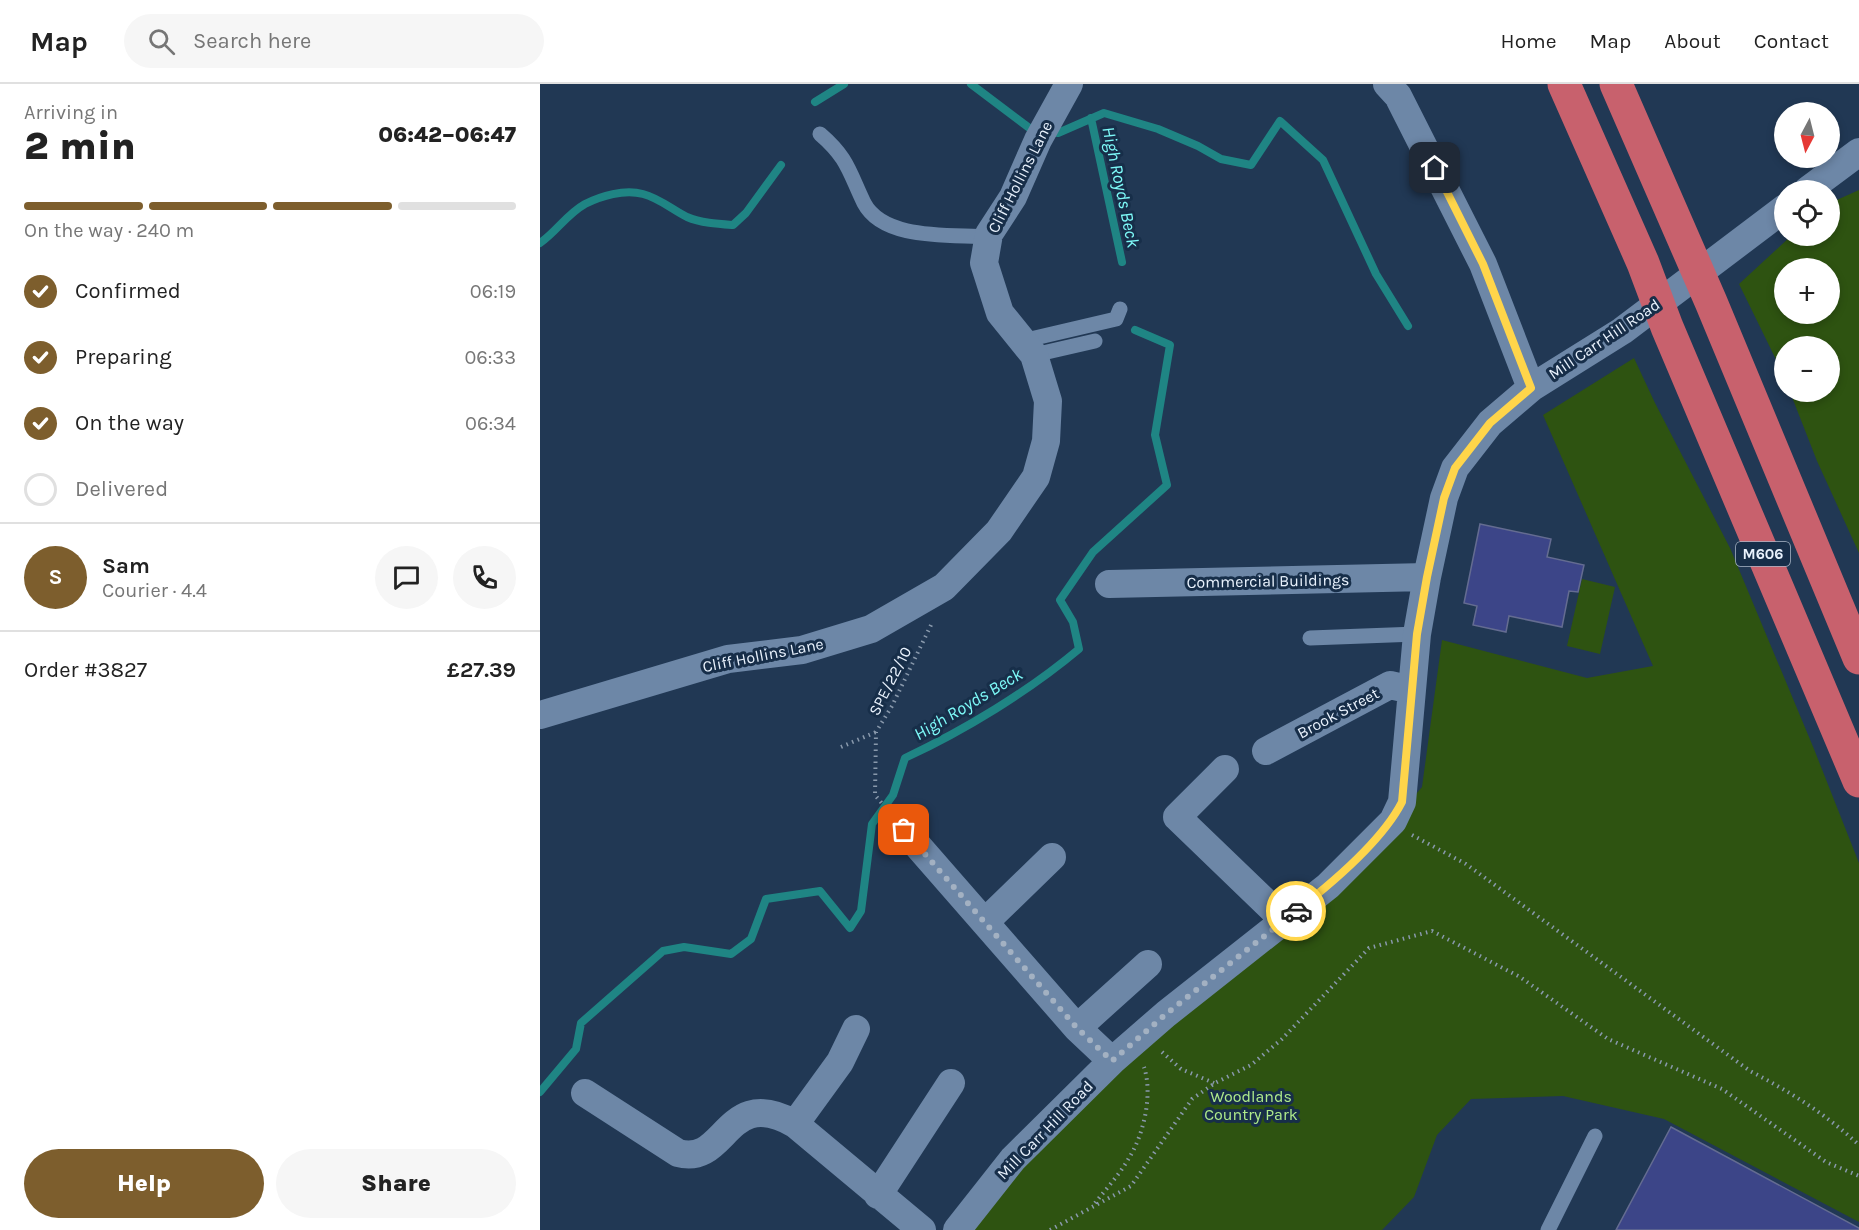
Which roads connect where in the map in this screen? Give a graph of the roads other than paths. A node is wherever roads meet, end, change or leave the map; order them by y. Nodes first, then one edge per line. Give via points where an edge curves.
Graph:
1 (1069, 84) edge
2 (1387, 84) edge
3 (1564, 84) edge
4 (1616, 84) edge
5 (820, 134) dead end
6 (1859, 152) edge
7 (1821, 180) edge
8 (1774, 216) edge
9 (988, 237) junction
10 (1120, 309) dead end
11 (1095, 341) dead end
12 (1028, 348) junction
13 (1531, 388) junction
14 (1427, 577) junction
15 (1109, 584) dead end
16 (1417, 634) junction
17 (1310, 638) dead end
18 (1859, 658) edge
19 (1412, 690) junction
20 (540, 715) edge
21 (1266, 751) dead end
22 (1225, 769) dead end
23 (1859, 781) edge
24 (899, 824) road end
25 (1052, 857) dead end
26 (1284, 920) junction
27 (985, 922) junction
28 (1148, 964) dead end
29 (1077, 1028) junction
30 (856, 1029) dead end
31 (1112, 1061) junction
32 (951, 1083) dead end
33 (585, 1093) dead end
34 (795, 1124) junction
35 (1595, 1136) dead end
36 (878, 1195) junction
37 (922, 1230) edge
38 (957, 1230) edge
39 (1548, 1230) edge

1 - 9 street, Cliff Hollins Lane
2 - 13 street via 1398,96 1483,264
3 - 23 highway, M606
4 - 18 highway, M606
5 - 9 lane via 844,159 865,204 880,221 914,231
6 - 7 street
8 - 13 street, Mill Carr Hill Road via 1622,331
9 - 12 street, Cliff Hollins Lane via 984,263 1000,313
10 - 12 lane via 1116,319
11 - 12 lane
12 - 20 street, Cliff Hollins Lane via 1048,401 1046,441 1036,477 999,531 944,587 871,629 802,650 728,659
13 - 14 street, Mill Carr Hill Road via 1490,423 1455,468 1444,498
14 - 15 street, Commercial Buildings
14 - 16 street, Mill Carr Hill Road
16 - 17 lane
16 - 19 street, Mill Carr Hill Road
19 - 21 street, Brook Street via 1390,686
19 - 26 street, Mill Carr Hill Road via 1402,802 1393,821 1328,886
22 - 26 street via 1177,817
24 - 27 street
25 - 27 street
26 - 31 street, Mill Carr Hill Road via 1147,1046
27 - 29 street
28 - 29 street
29 - 31 street
30 - 34 street via 840,1062
31 - 38 street, Mill Carr Hill Road via 1013,1159
32 - 36 street
33 - 34 street via 688,1156 706,1150 734,1123 751,1114 769,1113
34 - 36 street
35 - 39 lane
36 - 37 street

